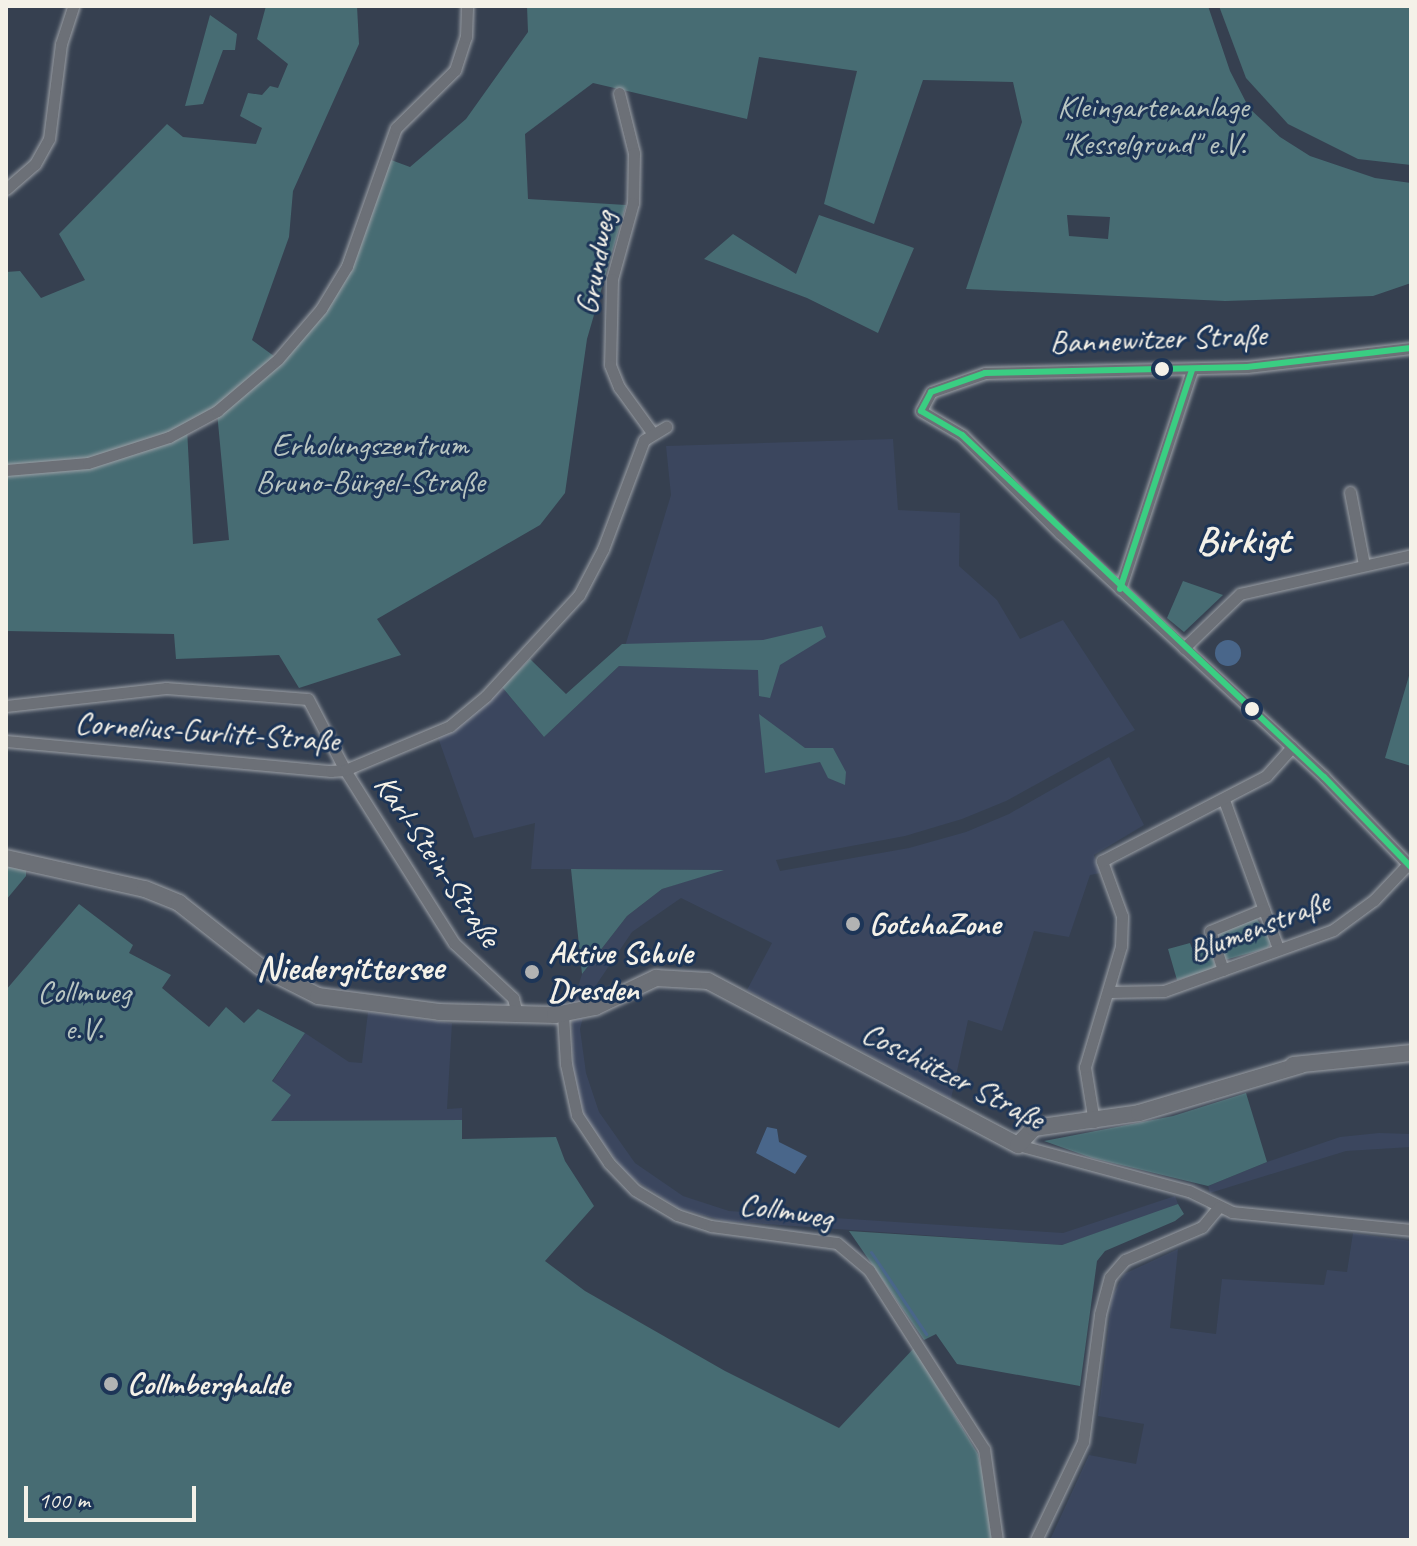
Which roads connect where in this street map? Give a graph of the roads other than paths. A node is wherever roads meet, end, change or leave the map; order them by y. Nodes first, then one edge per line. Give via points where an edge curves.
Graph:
1 (73, 6) edge
2 (467, 6) edge
3 (619, 93) dead end
4 (6, 189) edge
5 (1411, 348) edge
6 (1192, 370) junction
7 (666, 427) dead end
8 (651, 431) junction
9 (6, 470) edge
10 (1350, 492) dead end
11 (1411, 555) edge
12 (1364, 565) junction
13 (1120, 589) junction
14 (1184, 648) junction
15 (6, 706) edge
16 (6, 741) edge
17 (1292, 747) junction
18 (345, 770) junction
19 (1224, 800) junction
20 (6, 858) edge
21 (1410, 866) edge
22 (1264, 909) junction
23 (1278, 948) junction
24 (1223, 970) junction
25 (1109, 992) junction
26 (571, 1012) junction
27 (517, 1014) junction
28 (1411, 1053) edge
29 (1094, 1122) junction
30 (1018, 1145) junction
31 (1219, 1207) junction
32 (1411, 1230) edge
33 (997, 1540) edge
34 (1036, 1540) edge

1 - 4 street via 61,44 49,139 35,164
2 - 9 street via 459,60 444,85 393,134 358,242 336,286 289,348 203,420 124,454 63,467
3 - 8 street, Grundweg via 634,153 633,203 612,279 610,365
5 - 6 street, Bannewitzer Straße
6 - 13 street
6 - 13 street, Bannewitzer Straße via 985,373 931,392 921,411 962,435
7 - 8 street
8 - 18 street, Cornelius-Gurlitt-Straße via 600,557 573,602 486,696 450,726
10 - 12 street
11 - 12 street
12 - 14 street via 1240,594
13 - 14 street
14 - 17 street
15 - 18 street, Karl-Stein-Straße via 166,688 297,697 314,706
16 - 18 street, Cornelius-Gurlitt-Straße via 214,764
17 - 19 street via 1266,776
17 - 21 street
18 - 27 street, Karl-Stein-Straße via 456,947 513,998
19 - 22 street
19 - 25 street via 1102,861 1122,916
20 - 27 street via 145,889 179,903 284,983 318,996 439,1012
21 - 23 street, Blumenstraße via 1355,917
22 - 23 street
22 - 24 street via 1210,931
23 - 24 street, Blumenstraße
24 - 25 street, Blumenstraße via 1149,995
25 - 29 street via 1085,1067
26 - 27 street
26 - 30 street, Coschützer Straße via 656,978 708,981
26 - 33 street, Collmweg via 566,1064 577,1115 609,1163 635,1190 677,1215 731,1230 837,1243 854,1254 931,1362 984,1449
28 - 29 street via 1281,1065
29 - 30 street via 1034,1128
30 - 31 street, Coschützer Straße via 1163,1183
31 - 32 street, Coschützer Straße via 1248,1215
31 - 34 street via 1202,1227 1125,1260 1110,1277 1083,1442

